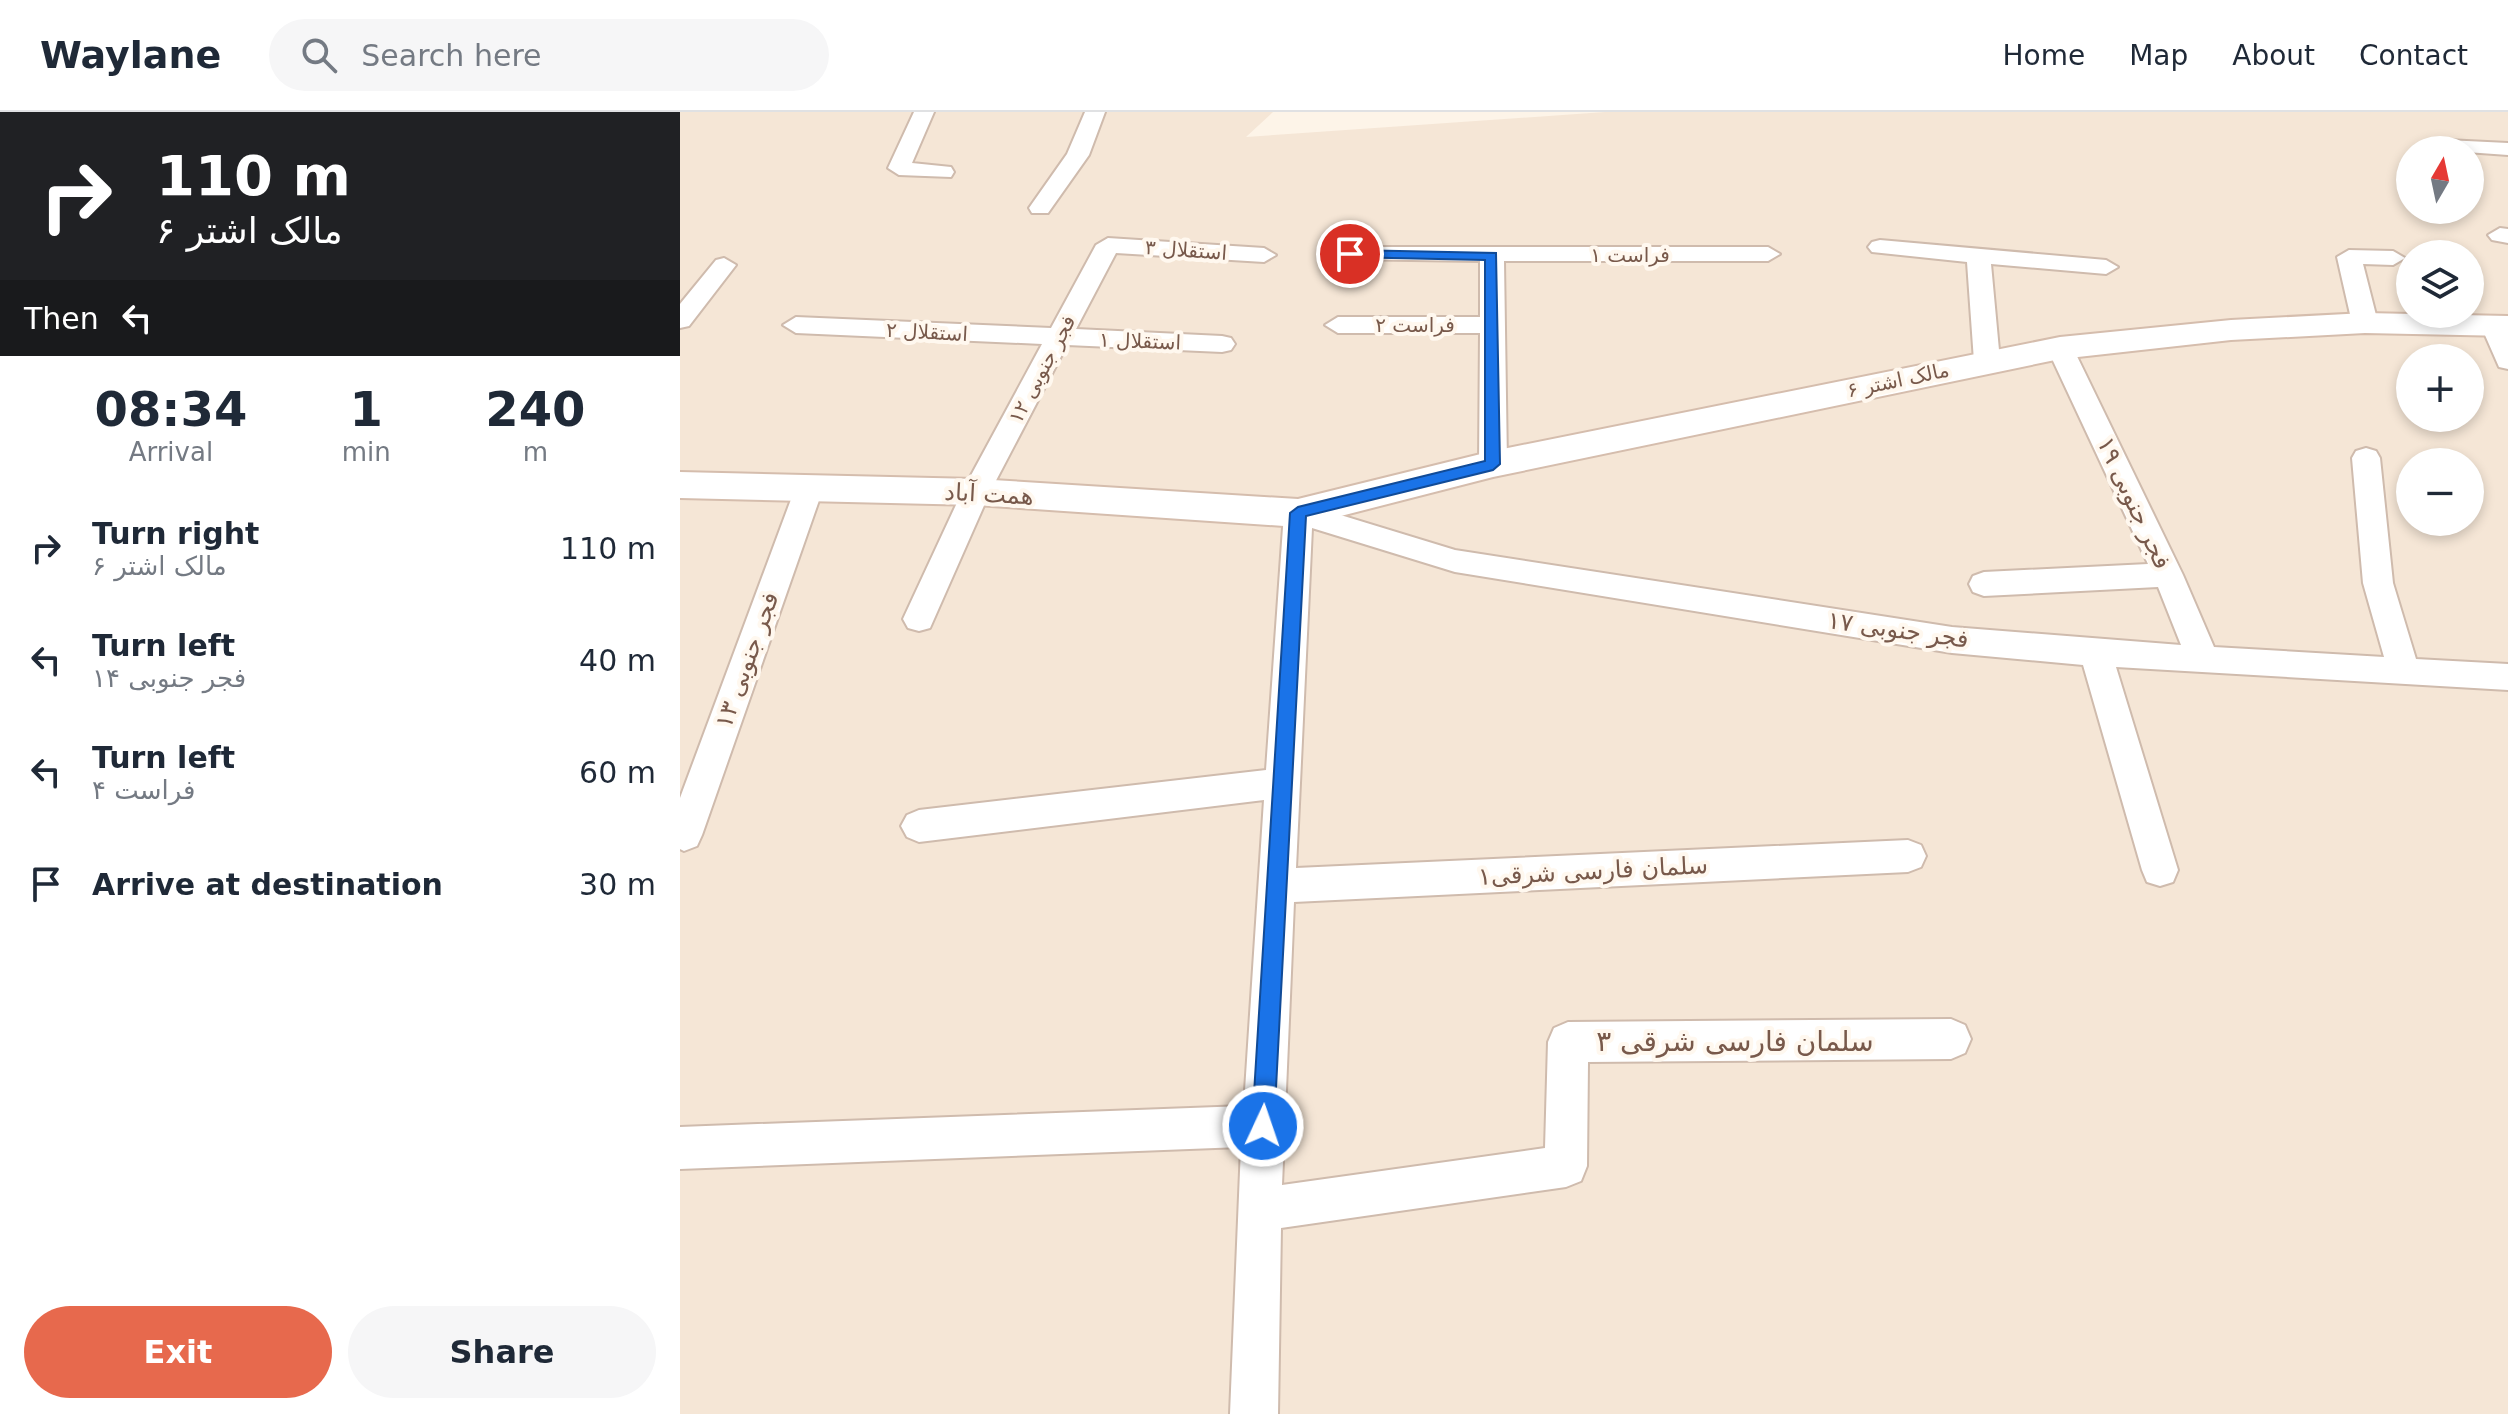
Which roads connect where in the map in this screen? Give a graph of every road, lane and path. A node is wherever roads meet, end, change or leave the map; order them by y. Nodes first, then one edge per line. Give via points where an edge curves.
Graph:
1 (924, 112) edge
2 (1095, 112) edge
3 (2484, 148) edge
4 (2508, 149) edge
5 (943, 172) dead end
6 (1040, 208) dead end
7 (1108, 245) joint
8 (1880, 247) dead end
9 (1350, 254) dead end
10 (1768, 254) dead end
11 (1264, 255) dead end
12 (1492, 256) junction
13 (1978, 256) junction
14 (2393, 258) dead end
15 (724, 265) dead end
16 (2106, 267) dead end
17 (680, 320) edge
18 (2365, 323) junction
19 (796, 325) dead end
20 (1338, 325) dead end
21 (1493, 325) junction
22 (2501, 326) edge
23 (1058, 338) junction
24 (1222, 344) dead end
25 (2060, 348) junction
26 (1987, 361) junction
27 (2508, 361) edge
28 (2366, 458) dead end
29 (1493, 464) junction
30 (680, 485) edge
31 (810, 486) junction
32 (976, 492) junction
33 (1298, 513) junction
34 (2168, 575) junction
35 (1984, 584) dead end
36 (919, 619) dead end
37 (2096, 653) junction
38 (2203, 659) junction
39 (2404, 671) junction
40 (2508, 677) edge
41 (1283, 783) junction
42 (919, 826) dead end
43 (684, 835) dead end
44 (1908, 856) dead end
45 (2160, 870) dead end
46 (1277, 886) junction
47 (1951, 1039) dead end
48 (1263, 1126) junction
49 (680, 1148) edge
50 (1260, 1210) junction
51 (1254, 1414) edge

1 - 5 street via 899,168
2 - 6 street via 1078,155
3 - 4 street
7 - 11 street, استقلال ۳
7 - 23 street, فجر جنوبی ۱۲
8 - 13 street
9 - 12 street, فراست ۱
10 - 12 street, فراست ۱
12 - 21 street
13 - 16 street
13 - 26 street
14 - 18 street via 2349,257
15 - 17 street
18 - 22 main road, مالک اشتر ۶
18 - 25 main road, مالک اشتر ۶
19 - 23 street, استقلال ۲
20 - 21 street, فراست ۲
21 - 29 street
22 - 27 street
23 - 24 street, استقلال ۱
23 - 32 street, فجر جنوبی ۱۲
25 - 26 main road, مالک اشتر ۶
25 - 34 street, فجر جنوبی ۱۹
26 - 29 main road, مالک اشتر ۶
28 - 39 street via 2378,583
29 - 33 main road, مالک اشتر ۶
30 - 31 main road, همت آباد
31 - 32 main road, همت آباد
31 - 43 street, فجر جنوبی ۱۳
32 - 33 main road, همت آباد
32 - 36 street, فجر جنوبی ۱۲
33 - 37 street, فجر جنوبی ۱۷ via 1455,561 1952,640
33 - 41 street
34 - 35 street
34 - 38 street, فجر جنوبی ۱۹
37 - 38 street, فجر جنوبی ۱۷
37 - 45 street
38 - 39 street, فجر جنوبی ۱۷
39 - 40 street, فجر جنوبی ۱۷
41 - 42 street
41 - 46 street
44 - 46 street, سلمان فارسی شرقی۱
46 - 48 street
47 - 50 street, سلمان فارسی شرقی ۳ via 1568,1042 1566,1166
48 - 49 street
48 - 50 street
50 - 51 street

